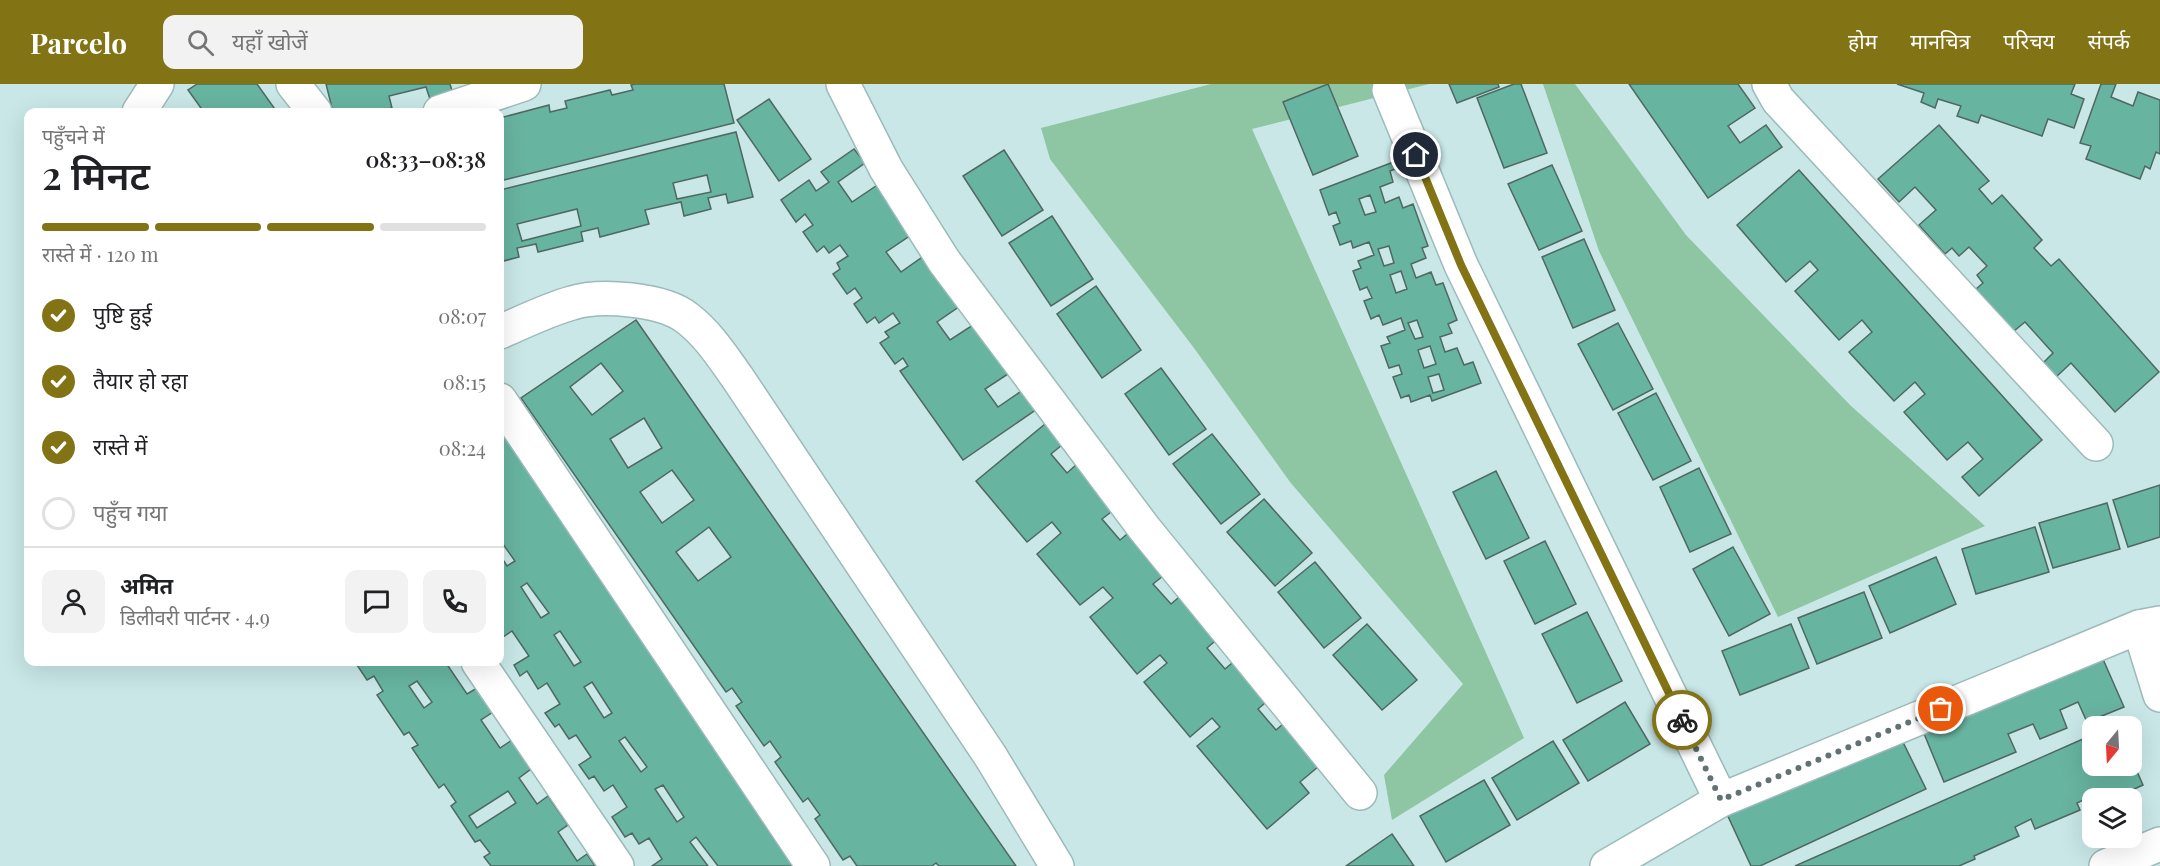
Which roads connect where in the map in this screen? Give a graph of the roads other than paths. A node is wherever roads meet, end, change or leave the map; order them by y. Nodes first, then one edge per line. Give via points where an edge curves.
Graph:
1 (157, 84) edge
2 (292, 84) edge
3 (524, 84) edge
4 (843, 84) edge
5 (1769, 84) edge
6 (1389, 90) dead end
7 (142, 108) edge
8 (312, 108) edge
9 (452, 108) edge
10 (504, 330) edge
11 (504, 406) edge
12 (2096, 444) dead end
13 (2150, 625) edge
14 (481, 666) edge
15 (2160, 695) edge
16 (1360, 793) dead end
17 (1721, 800) junction
18 (2160, 844) edge
19 (617, 866) edge
20 (813, 866) edge
21 (1057, 866) edge
22 (1607, 866) edge
23 (2106, 866) edge

1 - 7 street
2 - 8 street
3 - 9 street
4 - 16 street via 886,169 944,261 1144,528
5 - 12 street via 1778,100
6 - 17 street via 1466,275
10 - 21 street via 573,302 610,298 650,303 686,316 712,342 737,377 991,757
11 - 20 street
13 - 15 street
13 - 17 street
14 - 19 street
17 - 22 street
18 - 23 street

